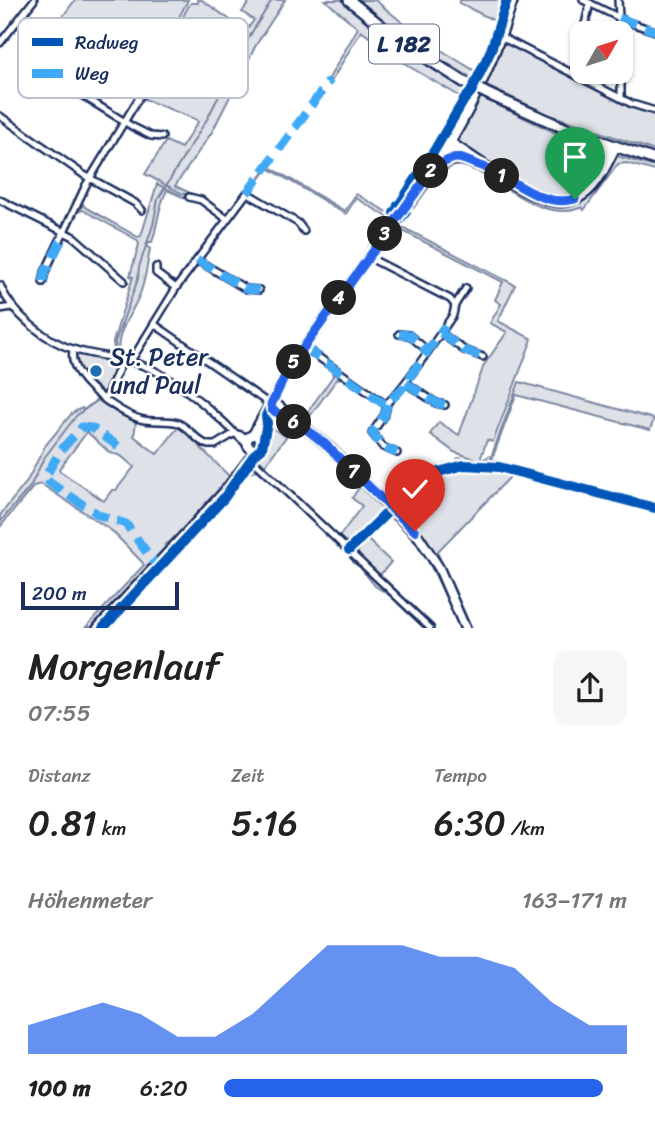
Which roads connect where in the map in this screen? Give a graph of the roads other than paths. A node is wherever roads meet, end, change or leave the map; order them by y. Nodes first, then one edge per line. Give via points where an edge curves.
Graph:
1 (34, 0) edge
2 (348, 0) edge
3 (513, 0) edge
4 (618, 0) edge
5 (587, 2) edge
6 (20, 18) edge
7 (619, 18) junction
8 (18, 20) edge
9 (585, 21) edge
10 (619, 21) edge
11 (655, 31) edge
12 (501, 37) junction
13 (0, 43) edge
14 (570, 72) edge
15 (594, 84) edge
16 (621, 84) edge
17 (621, 97) junction
18 (89, 98) edge
19 (139, 98) edge
20 (655, 111) edge
21 (0, 116) edge
22 (125, 121) junction
23 (579, 134) junction
24 (162, 137) dead end
25 (447, 146) junction
26 (611, 146) junction
27 (460, 158) junction
28 (655, 160) edge
29 (600, 162) junction
30 (485, 166) junction
31 (432, 170) junction
32 (91, 178) junction
33 (596, 181) junction
34 (189, 197) dead end
35 (0, 200) edge
36 (142, 210) dead end
37 (227, 219) junction
38 (304, 231) dead end
39 (65, 232) junction
40 (368, 257) junction
41 (197, 260) junction
42 (156, 267) dead end
43 (124, 281) dead end
44 (43, 282) dead end
45 (0, 285) edge
46 (176, 288) junction
47 (466, 288) dead end
48 (259, 290) dead end
49 (455, 305) junction
50 (12, 307) junction
51 (0, 309) edge
52 (154, 324) junction
53 (441, 333) junction
54 (399, 334) dead end
55 (304, 347) junction
56 (73, 350) junction
57 (428, 351) junction
58 (483, 357) dead end
59 (119, 359) junction
60 (131, 361) junction
61 (406, 383) junction
62 (103, 397) junction
63 (389, 403) junction
64 (271, 405) junction
65 (446, 405) dead end
66 (235, 433) junction
67 (252, 442) junction
68 (397, 453) dead end
69 (256, 463) dead end
70 (391, 507) junction
71 (655, 508) edge
72 (349, 550) junction
73 (98, 628) edge
74 (430, 628) edge
75 (464, 628) edge

1 - 6 street
2 - 23 main road, L 182, bridge via 464,82
3 - 12 street
4 - 7 street
5 - 7 street
5 - 9 street
7 - 10 street
7 - 11 street
8 - 13 street
12 - 14 street
12 - 25 street
15 - 17 street
16 - 17 street
17 - 20 street
18 - 22 street
19 - 22 street
21 - 32 street
22 - 24 street
22 - 32 street
23 - 26 main road, L 182
23 - 29 main road, L 182
25 - 27 main road
25 - 30 main road
25 - 31 street
26 - 28 main road, L 182
26 - 29 main road
26 - 33 main road
27 - 30 main road
27 - 31 main road
29 - 33 main road
30 - 33 main road via 555,201 579,197
31 - 40 street
32 - 36 street
32 - 39 street
34 - 37 street
35 - 39 street
37 - 38 street via 247,193
37 - 41 street
39 - 43 street
39 - 44 street
40 - 49 street
40 - 55 street
41 - 46 street
41 - 48 street via 246,289
42 - 46 street via 156,273
45 - 50 street
46 - 52 street
47 - 49 street
49 - 53 street
50 - 51 street
50 - 56 street
52 - 60 street
52 - 64 street
53 - 57 street
53 - 58 street via 464,351
54 - 57 street via 409,335
55 - 63 street
55 - 64 street
56 - 59 street
56 - 62 street via 77,371
57 - 61 street
59 - 60 street
59 - 62 street
60 - 66 street via 172,381
61 - 63 street
61 - 65 street
62 - 66 street via 141,419 180,424 208,446
63 - 68 street via 372,435
64 - 67 street
64 - 70 street via 330,448
66 - 67 street
67 - 73 street via 217,499
69 - 72 street
70 - 71 street via 430,475 481,465
70 - 72 street
70 - 75 street via 430,552
72 - 74 street

